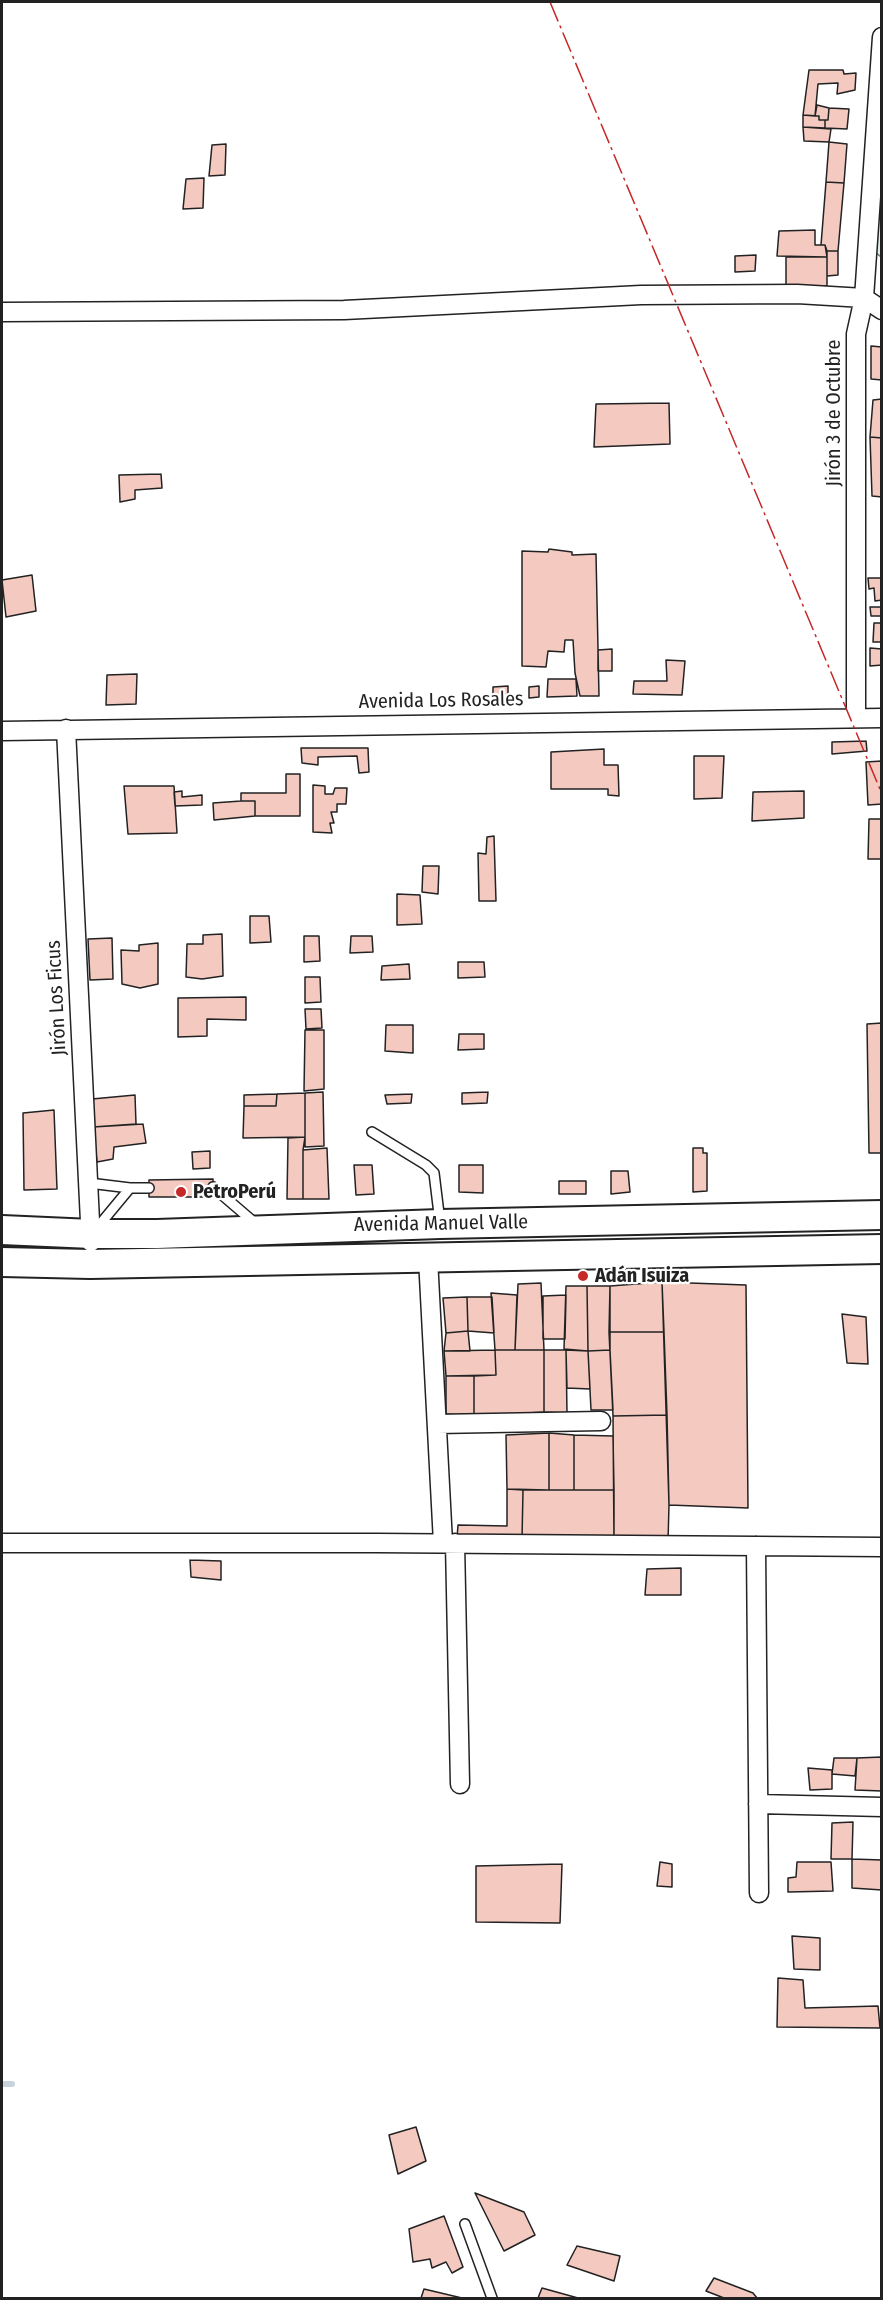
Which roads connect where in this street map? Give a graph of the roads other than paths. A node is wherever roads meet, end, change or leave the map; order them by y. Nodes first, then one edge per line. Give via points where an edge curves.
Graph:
1 (882, 37) edge
2 (874, 278) edge
3 (864, 298) junction
4 (882, 310) edge
5 (2, 312) edge
6 (856, 718) junction
7 (882, 718) edge
8 (66, 729) junction
9 (2, 731) edge
10 (372, 1132) dead end
11 (89, 1183) junction
12 (213, 1187) dead end
13 (130, 1188) junction
14 (149, 1188) dead end
15 (882, 1215) edge
16 (440, 1224) junction
17 (263, 1229) junction
18 (2, 1230) edge
19 (92, 1234) junction
20 (882, 1249) edge
21 (428, 1258) junction
22 (2, 1262) edge
23 (90, 1264) junction
24 (601, 1421) dead end
25 (437, 1424) junction
26 (2, 1543) edge
27 (449, 1543) junction
28 (756, 1546) junction
29 (882, 1547) edge
30 (460, 1784) dead end
31 (758, 1804) junction
32 (882, 1807) edge
33 (759, 1893) dead end
34 (465, 2224) dead end
35 (492, 2298) edge

1 - 2 street, Jirón 3 de Octubre
2 - 3 street, Jirón 3 de Octubre
3 - 4 street
3 - 5 street via 797,294 641,295 344,310
3 - 6 street, Jirón 3 de Octubre via 856,334
6 - 7 street, Avenida Los Rosales
6 - 8 street, Avenida Los Rosales
8 - 9 street, Avenida Los Rosales
8 - 11 street, Jirón Los Ficus
10 - 16 lane via 426,1164 434,1173
11 - 13 lane
11 - 19 street, Jirón Los Ficus
12 - 17 lane
13 - 14 lane
13 - 19 lane
15 - 16 main road, Avenida Manuel Valle
16 - 17 main road, Avenida Manuel Valle
17 - 19 main road, Avenida Manuel Valle
18 - 19 main road, Avenida Manuel Valle
19 - 23 street, Jirón Los Ficus
20 - 21 main road, Avenida Manuel Valle
21 - 23 main road, Avenida Manuel Valle
21 - 25 street
22 - 23 main road, Avenida Manuel Valle
24 - 25 street
25 - 27 street
26 - 27 street
27 - 28 street
27 - 30 street
28 - 29 street
28 - 31 street
31 - 32 street
31 - 33 street
34 - 35 lane

